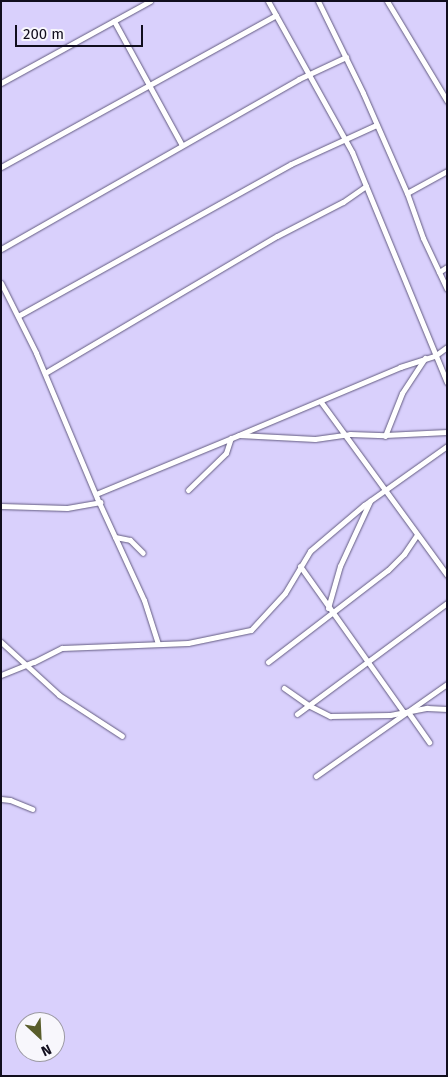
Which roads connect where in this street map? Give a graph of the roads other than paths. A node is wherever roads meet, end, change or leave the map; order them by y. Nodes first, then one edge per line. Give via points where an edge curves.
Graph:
1 (150, 1) edge
2 (268, 1) edge
3 (318, 1) edge
4 (387, 1) edge
5 (276, 15) junction
6 (114, 21) junction
7 (346, 57) junction
8 (309, 75) junction
9 (1, 83) edge
10 (149, 86) junction
11 (447, 101) edge
12 (376, 125) junction
13 (344, 138) junction
14 (182, 145) junction
15 (1, 167) edge
16 (447, 171) edge
17 (366, 186) junction
18 (407, 193) junction
19 (1, 249) edge
20 (447, 267) edge
21 (439, 272) junction
22 (2, 286) edge
23 (447, 289) edge
24 (18, 316) junction
25 (447, 347) edge
26 (436, 355) junction
27 (426, 358) junction
28 (45, 373) junction
29 (447, 382) edge
30 (321, 402) junction
31 (447, 432) edge
32 (239, 434) junction
33 (345, 434) junction
34 (384, 437) junction
35 (231, 438) junction
36 (447, 446) edge
37 (188, 490) dead end
38 (385, 490) junction
39 (96, 494) junction
40 (370, 501) junction
41 (100, 502) junction
42 (1, 506) edge
43 (418, 535) junction
44 (116, 537) junction
45 (143, 553) dead end
46 (300, 566) junction
47 (447, 575) edge
48 (447, 603) edge
49 (330, 610) junction
50 (1, 642) edge
51 (158, 644) junction
52 (367, 661) junction
53 (268, 662) dead end
54 (27, 666) junction
55 (1, 675) edge
56 (447, 684) edge
57 (284, 688) dead end
58 (308, 705) junction
59 (447, 709) edge
60 (406, 713) junction
61 (297, 714) dead end
62 (122, 736) dead end
63 (429, 742) dead end
64 (316, 776) dead end
65 (1, 799) edge
66 (32, 809) dead end

1 - 6 street
2 - 5 street
3 - 7 street
4 - 11 street
5 - 8 street
5 - 10 street
6 - 9 street
6 - 10 street
7 - 8 street
7 - 12 street
8 - 13 street
8 - 14 street
10 - 14 street
10 - 15 street
12 - 13 street
12 - 18 street
13 - 17 street
13 - 24 street via 291,164
14 - 19 street
16 - 18 street
17 - 26 street
17 - 28 street via 344,202 277,236
18 - 21 street
20 - 21 street
21 - 23 street
22 - 24 street
24 - 28 street
25 - 26 street
26 - 27 street
26 - 29 street
27 - 30 street
27 - 34 street via 402,393
28 - 39 street
30 - 32 street
30 - 33 street
31 - 34 street
32 - 33 street via 315,439
32 - 35 street
33 - 34 street
33 - 38 street
35 - 37 street via 226,453
35 - 39 street
36 - 38 street
38 - 40 street
38 - 43 street
39 - 41 street
40 - 46 street via 310,551
40 - 49 street via 340,566
41 - 42 street via 66,508
41 - 44 street
43 - 47 street
43 - 49 street via 388,570
44 - 45 street via 130,540
44 - 51 street via 144,600
46 - 49 street
46 - 51 street via 285,593 251,630 188,643
48 - 52 street
49 - 52 street
49 - 53 street
50 - 54 street
51 - 54 street via 62,648
52 - 58 street
52 - 60 street
54 - 55 street
54 - 62 street via 60,695
56 - 60 street
57 - 58 street
58 - 60 street via 330,716
58 - 61 street
59 - 60 street via 427,708
60 - 63 street
60 - 64 street
65 - 66 street

